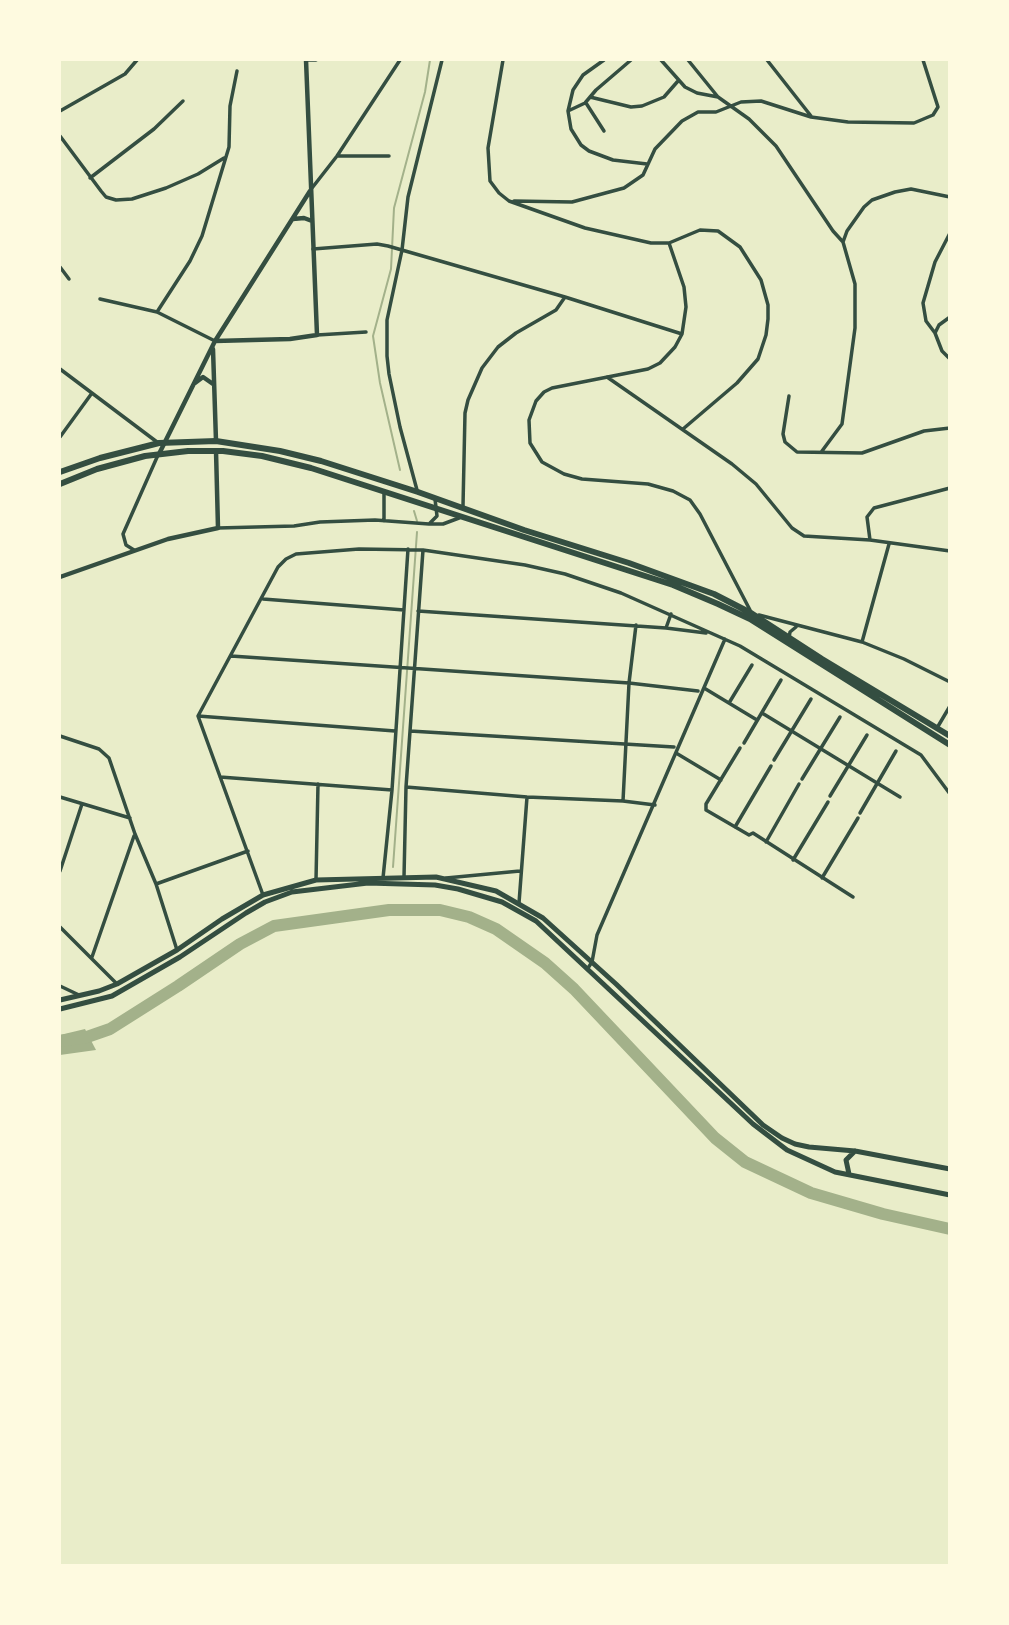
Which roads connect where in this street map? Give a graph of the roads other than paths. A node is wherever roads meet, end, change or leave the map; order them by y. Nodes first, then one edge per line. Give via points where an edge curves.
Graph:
1 (137, 60) edge
2 (306, 60) edge
3 (316, 60) edge
4 (400, 60) edge
5 (442, 60) edge
6 (503, 60) edge
7 (604, 60) edge
8 (631, 60) edge
9 (661, 60) edge
10 (688, 60) edge
11 (767, 60) edge
12 (923, 60) edge
13 (237, 71) dead end
14 (678, 81) junction
15 (590, 97) junction
16 (718, 97) junction
17 (183, 101) dead end
18 (586, 103) junction
19 (730, 107) junction
20 (60, 111) edge
21 (568, 111) junction
22 (811, 117) junction
23 (604, 131) dead end
24 (60, 136) edge
25 (337, 156) junction
26 (389, 156) dead end
27 (226, 157) junction
28 (648, 164) junction
29 (90, 178) junction
30 (311, 190) junction
31 (950, 197) edge
32 (509, 201) junction
33 (292, 219) junction
34 (312, 221) junction
35 (950, 233) edge
36 (843, 242) junction
37 (669, 243) junction
38 (313, 249) junction
39 (402, 250) junction
40 (60, 267) edge
41 (69, 279) dead end
42 (565, 297) junction
43 (100, 299) dead end
44 (157, 312) junction
45 (950, 317) edge
46 (366, 332) dead end
47 (935, 333) junction
48 (682, 334) junction
49 (317, 335) junction
50 (215, 341) junction
51 (950, 359) edge
52 (60, 369) edge
53 (607, 377) junction
54 (194, 383) junction
55 (214, 384) junction
56 (92, 393) junction
57 (789, 396) dead end
58 (950, 428) edge
59 (683, 429) junction
60 (60, 435) edge
61 (216, 441) junction
62 (162, 443) junction
63 (216, 451) junction
64 (822, 451) junction
65 (159, 454) junction
66 (60, 472) edge
67 (60, 484) edge
68 (950, 488) edge
69 (384, 490) junction
70 (418, 492) junction
71 (435, 498) junction
72 (436, 507) junction
73 (463, 509) junction
74 (465, 517) junction
75 (384, 521) junction
76 (429, 524) junction
77 (218, 528) junction
78 (870, 540) junction
79 (890, 544) junction
80 (410, 549) junction
81 (134, 550) junction
82 (421, 550) junction
83 (950, 551) edge
84 (60, 577) edge
85 (263, 599) junction
86 (404, 610) junction
87 (418, 611) junction
88 (751, 613) junction
89 (671, 614) junction
90 (636, 625) junction
91 (796, 627) junction
92 (666, 628) junction
93 (712, 634) junction
94 (789, 638) junction
95 (725, 639) junction
96 (862, 642) junction
97 (231, 656) junction
98 (752, 665) dead end
99 (401, 669) junction
100 (413, 669) junction
101 (782, 680) dead end
102 (950, 682) edge
103 (629, 683) junction
104 (704, 688) junction
105 (698, 691) dead end
106 (811, 699) dead end
107 (729, 703) junction
108 (950, 706) edge
109 (762, 713) junction
110 (198, 716) junction
111 (840, 717) dead end
112 (757, 720) junction
113 (937, 728) junction
114 (410, 730) junction
115 (395, 731) junction
116 (791, 731) junction
117 (867, 735) dead end
118 (60, 736) edge
119 (950, 736) edge
120 (744, 743) dead end
121 (627, 744) junction
122 (950, 746) edge
123 (674, 747) dead end
124 (740, 748) dead end
125 (821, 749) junction
126 (896, 751) dead end
127 (676, 753) junction
128 (774, 760) dead end
129 (848, 765) junction
130 (771, 766) dead end
131 (218, 776) junction
132 (802, 779) dead end
133 (721, 780) junction
134 (877, 783) junction
135 (318, 784) junction
136 (799, 784) dead end
137 (406, 787) junction
138 (392, 790) junction
139 (950, 794) edge
140 (830, 796) dead end
141 (60, 797) edge
142 (527, 797) junction
143 (900, 797) dead end
144 (623, 801) junction
145 (828, 802) dead end
146 (82, 804) junction
147 (654, 805) junction
148 (130, 818) junction
149 (735, 827) junction
150 (135, 834) junction
151 (766, 842) junction
152 (248, 851) junction
153 (793, 860) junction
154 (60, 871) edge
155 (520, 871) junction
156 (404, 877) junction
157 (383, 878) junction
158 (442, 878) junction
159 (822, 878) junction
160 (316, 880) junction
161 (368, 883) junction
162 (156, 884) junction
163 (263, 895) junction
164 (853, 897) dead end
165 (495, 899) junction
166 (519, 903) junction
167 (226, 925) junction
168 (60, 927) edge
169 (177, 950) junction
170 (92, 957) junction
171 (590, 965) junction
172 (117, 984) junction
173 (60, 987) edge
174 (79, 995) junction
175 (62, 1000) edge
176 (60, 1009) edge
177 (855, 1151) junction
178 (950, 1169) edge
179 (850, 1175) junction
180 (950, 1195) edge

1 - 20 street via 117,79
2 - 3 street
2 - 30 street
4 - 25 street
5 - 39 street via 408,197
6 - 32 street via 488,170 493,187
7 - 21 street via 579,80
8 - 15 street
9 - 14 street
10 - 16 street
11 - 22 street
12 - 22 street via 937,100 933,115 914,123
13 - 27 street
14 - 15 street via 664,97 642,106
14 - 16 street via 697,93
15 - 18 street
16 - 19 street
17 - 29 street
18 - 21 street
18 - 23 street
19 - 22 street via 761,101
19 - 28 street via 698,112 682,121 655,149
19 - 36 street via 776,146
21 - 28 street via 571,129 589,151 613,160
24 - 29 street
25 - 26 street
25 - 30 street
27 - 29 street via 183,181 125,200 106,197
27 - 44 street via 197,250
28 - 32 street via 638,180 593,198
30 - 33 street
30 - 34 street
31 - 36 street via 911,189 872,200
32 - 37 street via 605,234
33 - 34 street
33 - 50 street
34 - 38 street
35 - 47 street via 934,262 923,303 926,321
36 - 64 street via 855,284 855,328 842,424
37 - 48 street via 684,287
37 - 59 street via 709,229 727,236 753,265 768,306 758,359
38 - 39 street via 377,244
38 - 49 street
39 - 42 street
39 - 70 street via 387,320 387,355
40 - 41 street
42 - 48 street
42 - 73 street via 556,310 498,347 482,368 465,413
43 - 44 street
44 - 50 street
45 - 47 street
46 - 49 street
47 - 51 street
48 - 53 street via 660,363
49 - 50 street
50 - 54 street
50 - 55 street via 211,354
52 - 56 street
53 - 59 street
53 - 88 street via 552,388 541,395 529,420 533,449 542,462 564,474 648,484 690,500
54 - 55 street via 203,377
54 - 62 street
55 - 61 street
56 - 60 street
56 - 62 street
57 - 64 street via 783,420 785,442 797,452
58 - 64 street via 924,431 862,453
59 - 78 street via 756,484 797,533 811,538
61 - 62 highway
61 - 63 street
61 - 70 highway via 280,451
62 - 65 street
62 - 66 highway
63 - 65 highway
63 - 69 highway via 280,460
63 - 77 street
65 - 67 highway via 97,469
65 - 81 street via 122,534
68 - 78 street via 874,508 866,523
69 - 72 highway
69 - 75 street
70 - 71 highway
71 - 72 street
71 - 73 highway
72 - 74 highway
72 - 76 street via 437,516
73 - 88 highway via 675,579
74 - 76 street
74 - 122 highway via 673,585 750,619
75 - 76 street
75 - 77 street
77 - 81 street
78 - 79 street
79 - 83 street
79 - 96 street
80 - 82 street
80 - 85 street via 296,554 278,567
80 - 86 street
81 - 84 street
82 - 87 street
82 - 89 street via 565,574
85 - 86 street
85 - 97 street
86 - 99 street
87 - 90 street
87 - 100 street
88 - 91 street
88 - 94 highway
89 - 92 street
89 - 93 street
90 - 92 street
90 - 103 street
91 - 94 street
91 - 96 street
92 - 93 street
93 - 95 street
94 - 113 highway
95 - 104 street
95 - 139 street via 921,755
96 - 102 street
97 - 99 street
97 - 110 street
98 - 107 street
99 - 100 street
99 - 115 street
100 - 103 street
100 - 114 street
101 - 109 street
103 - 105 street
103 - 121 street
104 - 107 street
104 - 127 street
106 - 116 street
107 - 112 street
108 - 113 street
109 - 112 street
109 - 116 street
110 - 115 street
110 - 131 street
111 - 125 street
112 - 120 street
113 - 119 highway
114 - 121 street
114 - 137 street
115 - 138 street
116 - 125 street
116 - 128 street
117 - 129 street
118 - 148 street via 106,754
121 - 123 street
121 - 144 street
124 - 133 street
125 - 129 street
125 - 132 street
126 - 134 street
127 - 133 street
127 - 147 street
129 - 134 street
129 - 140 street
130 - 149 street
131 - 135 street
131 - 152 street
133 - 149 street via 705,807
134 - 143 street
134 - 159 street
135 - 138 street
135 - 160 street
136 - 151 street
137 - 142 street
137 - 156 street
138 - 157 street
141 - 146 street
142 - 144 street
142 - 155 street
144 - 147 street
145 - 153 street
146 - 148 street
146 - 154 street
147 - 171 street via 597,935
148 - 150 street
149 - 151 street
150 - 162 street
150 - 170 street
151 - 153 street
152 - 162 street
152 - 163 street
153 - 159 street
155 - 158 street
155 - 166 street
156 - 157 main road
156 - 158 main road
156 - 161 main road
157 - 160 main road
158 - 166 main road via 496,891
159 - 164 street
160 - 163 main road
161 - 165 main road via 435,885
161 - 167 main road via 292,892
162 - 169 street
163 - 167 main road
163 - 169 main road
165 - 166 main road
165 - 171 main road via 536,921
166 - 171 main road via 550,925
167 - 176 main road via 112,996
168 - 170 street
169 - 172 main road
170 - 172 street
171 - 177 main road via 763,1125 794,1144
171 - 179 main road via 771,1139 802,1158
172 - 174 main road
173 - 174 street
173 - 175 street
174 - 175 main road
177 - 178 main road
177 - 179 main road via 846,1160
179 - 180 main road

